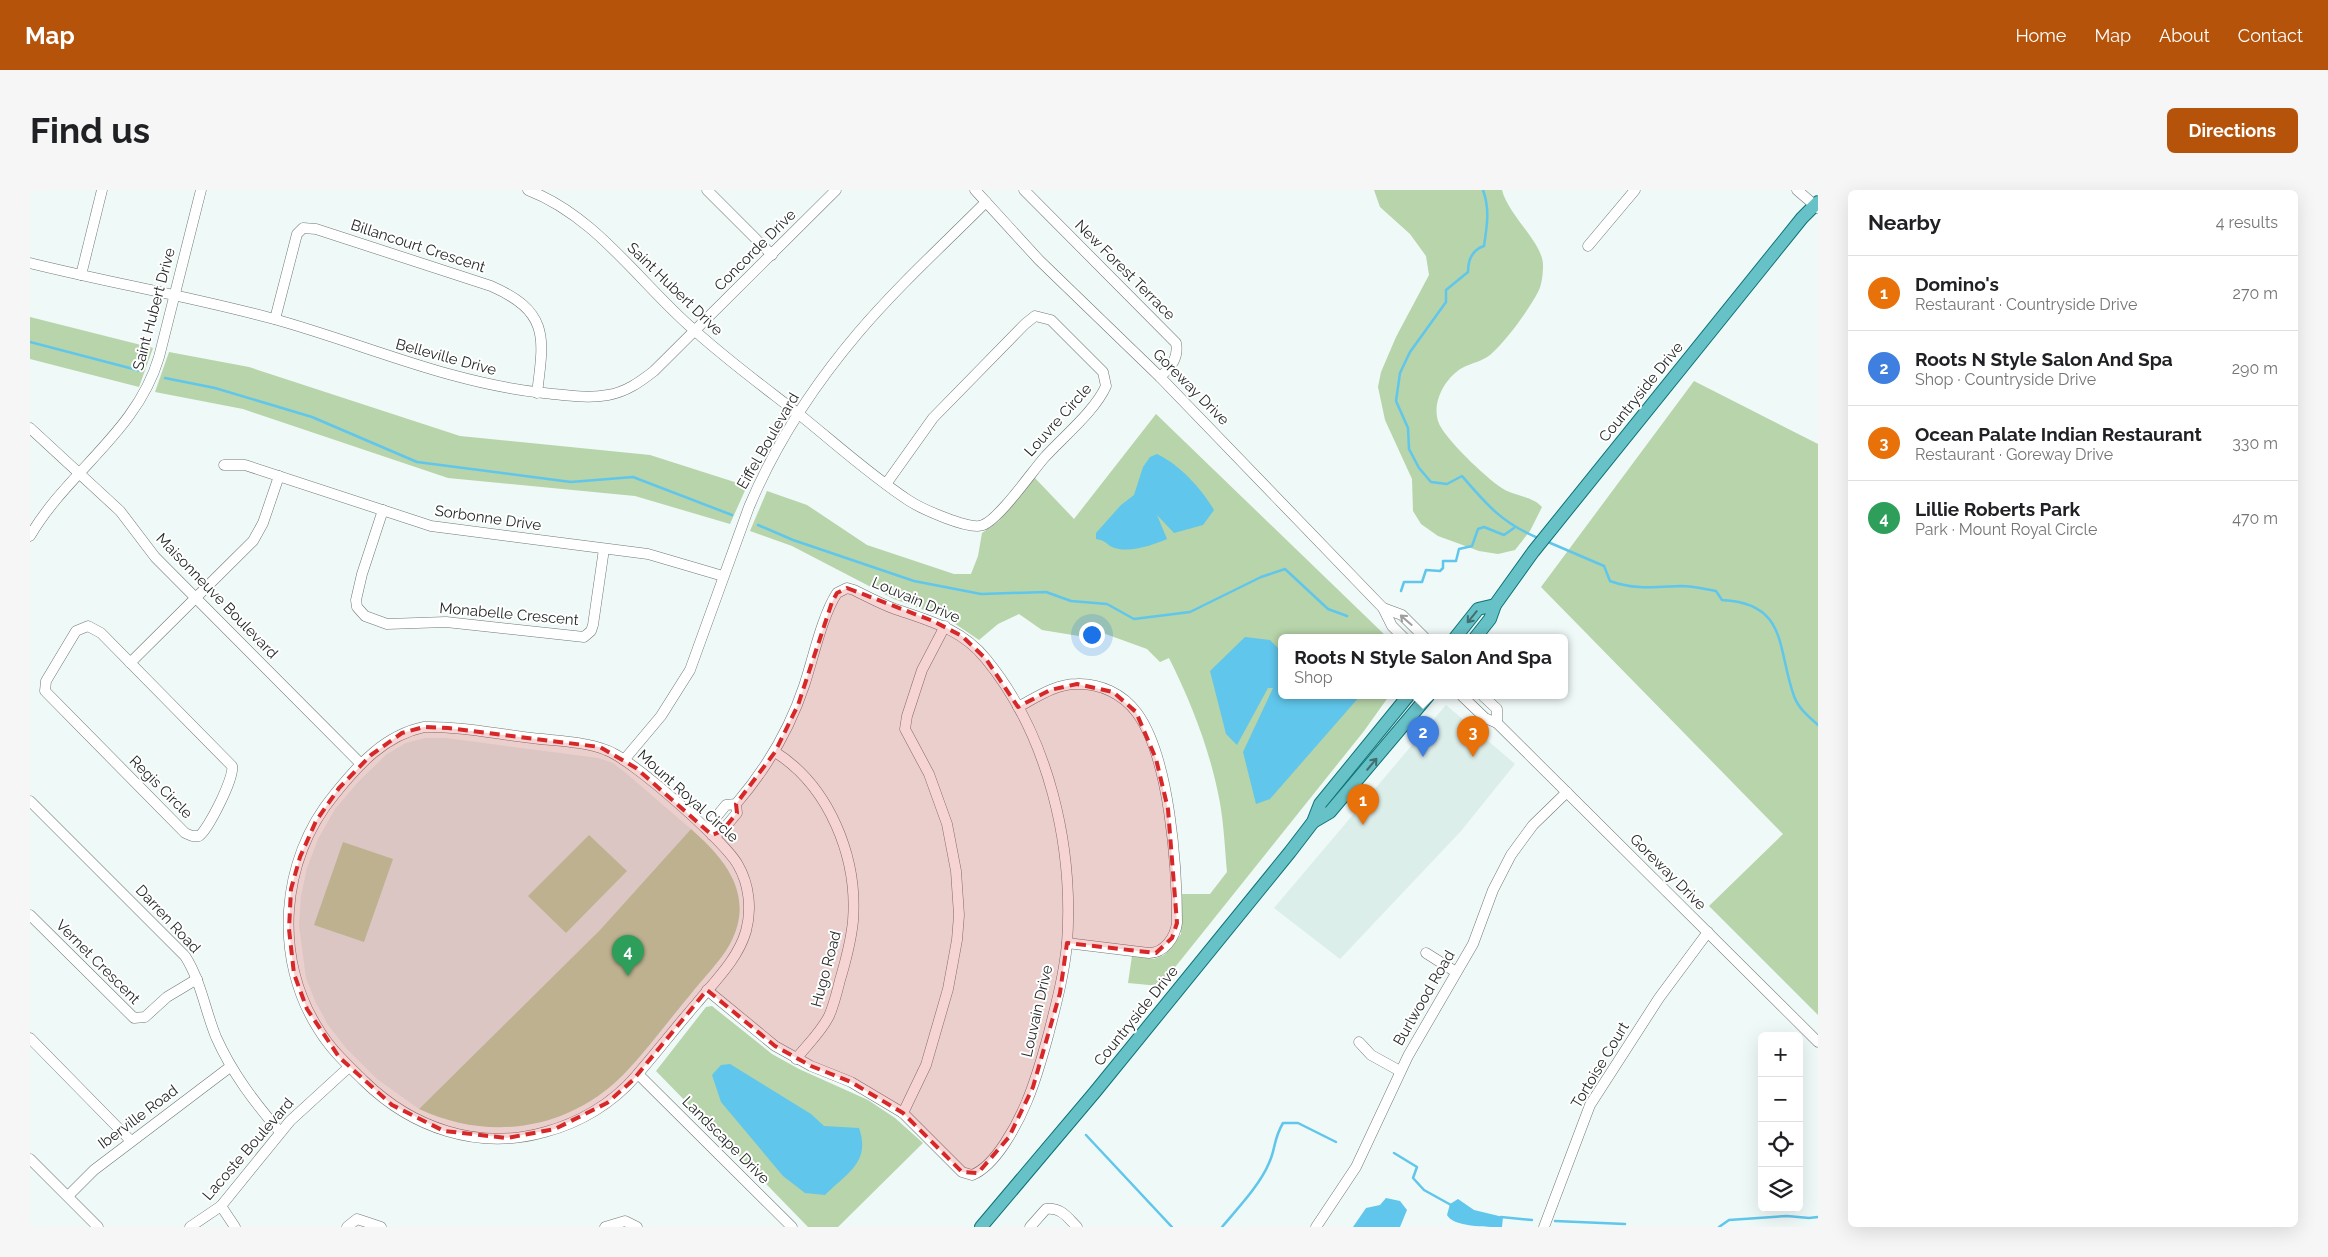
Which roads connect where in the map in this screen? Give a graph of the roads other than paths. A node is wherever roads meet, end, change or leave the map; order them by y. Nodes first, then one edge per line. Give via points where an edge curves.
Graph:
1 (102, 190) edge
2 (201, 190) edge
3 (528, 190) edge
4 (707, 190) edge
5 (836, 190) edge
6 (975, 190) edge
7 (1024, 190) edge
8 (1635, 190) edge
9 (1798, 190) edge
10 (986, 202) junction
11 (1817, 205) edge
12 (1588, 246) dead end
13 (772, 255) junction
14 (30, 263) edge
15 (81, 275) junction
16 (175, 294) junction
17 (275, 320) junction
18 (694, 331) junction
19 (1160, 377) junction
20 (537, 393) junction
21 (799, 414) junction
22 (30, 428) edge
23 (224, 465) dead end
24 (80, 472) junction
25 (279, 476) junction
26 (886, 484) junction
27 (383, 510) junction
28 (30, 536) edge
29 (604, 549) junction
30 (723, 576) junction
31 (195, 598) junction
32 (1494, 605) junction
33 (1383, 608) junction
34 (945, 626) junction
35 (1400, 634) edge
36 (1421, 634) edge
37 (1458, 634) edge
38 (1478, 634) edge
39 (130, 663) junction
40 (1406, 699) edge
41 (1425, 699) edge
42 (1465, 699) edge
43 (1486, 699) edge
44 (1018, 707) junction
45 (1497, 723) junction
46 (775, 752) junction
47 (624, 760) junction
48 (360, 764) junction
49 (1567, 792) junction
50 (30, 802) edge
51 (1313, 822) junction
52 (712, 835) junction
53 (30, 916) edge
54 (1708, 932) junction
55 (1067, 943) junction
56 (1426, 953) dead end
57 (1456, 972) junction
58 (197, 979) junction
59 (707, 990) junction
60 (30, 1038) edge
61 (1359, 1042) dead end
62 (1818, 1042) edge
63 (796, 1059) junction
64 (230, 1067) junction
65 (349, 1067) junction
66 (1400, 1071) junction
67 (638, 1074) junction
68 (903, 1113) junction
69 (280, 1132) junction
70 (131, 1141) junction
71 (30, 1158) edge
72 (68, 1196) junction
73 (221, 1206) junction
74 (791, 1226) edge
75 (98, 1227) edge
76 (190, 1227) edge
77 (235, 1227) edge
78 (347, 1227) edge
79 (382, 1227) edge
80 (605, 1227) edge
81 (637, 1227) edge
82 (981, 1227) edge
83 (1030, 1227) edge
84 (1077, 1227) edge
85 (1316, 1227) edge
86 (1544, 1227) edge

1 - 15 street
2 - 16 street, Saint Hubert Drive
3 - 18 street, Saint Hubert Drive via 555,202 588,225
4 - 13 street
5 - 13 street, Concorde Drive
6 - 10 street, Goreway Drive
7 - 19 street, New Forest Terrace via 1176,343 1178,349 1174,363
8 - 12 street
9 - 11 street
10 - 19 street, Goreway Drive via 1039,260
10 - 21 street, Eiffel Boulevard via 870,320
11 - 32 main road, Countryside Drive via 1802,218 1552,528
13 - 18 street, Concorde Drive
14 - 15 street, Belleville Drive
15 - 16 street, Belleville Drive
16 - 17 street, Belleville Drive
16 - 24 street, Saint Hubert Drive via 148,386 129,418
17 - 20 street, Belleville Drive via 449,376
17 - 20 street, Billancourt Crescent via 297,234 303,228 316,229 491,286 512,297 529,312 542,335
18 - 20 street, Belleville Drive via 642,381 620,392 594,397
18 - 21 street, Saint Hubert Drive
19 - 33 street, Goreway Drive
21 - 26 street, Louvre Circle
21 - 30 street, Eiffel Boulevard via 749,507
22 - 24 street, Maisonneuve Boulevard
23 - 25 street, Sorbonne Drive via 245,465
24 - 28 street, Saint Hubert Drive via 48,508
24 - 31 street, Maisonneuve Boulevard via 130,522 154,557
25 - 27 street, Sorbonne Drive
25 - 31 street via 259,532
26 - 26 street, Louvre Circle via 930,512 971,527 982,526 993,518 1099,398 1106,386 1103,372 1051,320 1035,316 933,418
27 - 29 street, Sorbonne Drive via 447,529
27 - 29 street, Monabelle Crescent via 356,600 360,612 387,624 446,622 584,637 593,625
29 - 30 street, Sorbonne Drive via 660,557
30 - 47 street, Eiffel Boulevard via 690,670 662,716
31 - 39 street
31 - 48 street, Maisonneuve Boulevard
32 -> 37 main road, Countryside Drive via 1478,609
32 - 38 main road, Countryside Drive via 1490,619
33 - 35 street, Goreway Drive
36 -> 33 street, Goreway Drive via 1402,615
34 - 44 street, Louvain Drive via 979,650
34 - 46 street, Louvain Drive via 854,590 847,588 837,593 798,705
34 - 68 street via 919,678 905,729 929,774 947,824 957,878 957,940 948,989 926,1066
39 - 39 street, Regis Circle via 96,629 81,627 46,681 46,691 185,832 199,836 208,826 229,784 232,766
40 - 51 main road, Countryside Drive via 1320,804
51 -> 41 main road, Countryside Drive via 1330,812
42 - 45 street, Goreway Drive via 1485,718
43 - 45 street, Goreway Drive via 1497,709
44 - 55 street, Louvain Drive via 1045,771 1059,819 1067,880
44 - 55 street via 1050,690 1077,684 1104,688 1122,698 1144,725 1166,802 1177,889 1177,923 1172,938 1162,950 1149,953
45 - 49 street, Goreway Drive
46 - 52 street, Louvain Drive via 736,804 726,805 712,822
46 - 63 street, Hugo Road via 797,766 829,811 846,857 852,892 853,919 848,952 833,1006 824,1024
47 - 48 street, Mount Royal Circle via 607,750 588,745 437,727 402,733
47 - 52 street, Mount Royal Circle
48 - 65 street, Mount Royal Circle via 328,802 310,832 295,870 288,920 294,974 307,1009 319,1031
49 - 54 street, Goreway Drive
49 - 57 street, Burlwood Road via 1514,850 1493,890 1480,929
50 - 58 street, Darren Road via 184,956
51 - 82 main road, Countryside Drive
52 - 59 street, Mount Royal Circle via 739,865 748,895 749,916 737,952
53 - 58 street, Vernet Crescent via 134,1018 145,1017 167,997
54 - 62 street, Goreway Drive
54 - 86 street, Tortoise Court via 1659,998 1590,1105
55 - 68 street, Louvain Drive via 1060,993 1033,1087 1014,1129 983,1168 972,1175 962,1172
56 - 57 street
57 - 66 street, Burlwood Road
58 - 64 street, Darren Road via 212,1028
59 - 63 street, Louvain Drive via 760,1036
59 - 67 street, Mount Royal Circle
60 - 70 street
61 - 66 street via 1371,1055
63 - 68 street, Louvain Drive via 851,1082
64 - 69 street, Darren Road
64 - 70 street, Iberville Road
65 - 67 street, Mount Royal Circle via 392,1105 415,1119 444,1131 492,1138 538,1134 569,1125 607,1103
65 - 69 street, Lacoste Boulevard
66 - 85 street, Burlwood Road via 1356,1167
67 - 74 street, Landscape Drive
69 - 73 street, Lacoste Boulevard
70 - 72 street, Iberville Road
71 - 72 street
72 - 75 street
73 - 76 street, Lacoste Boulevard
73 - 77 street
78 - 79 street via 363,1219
80 - 81 street via 625,1221
83 - 84 street via 1046,1209 1054,1208

